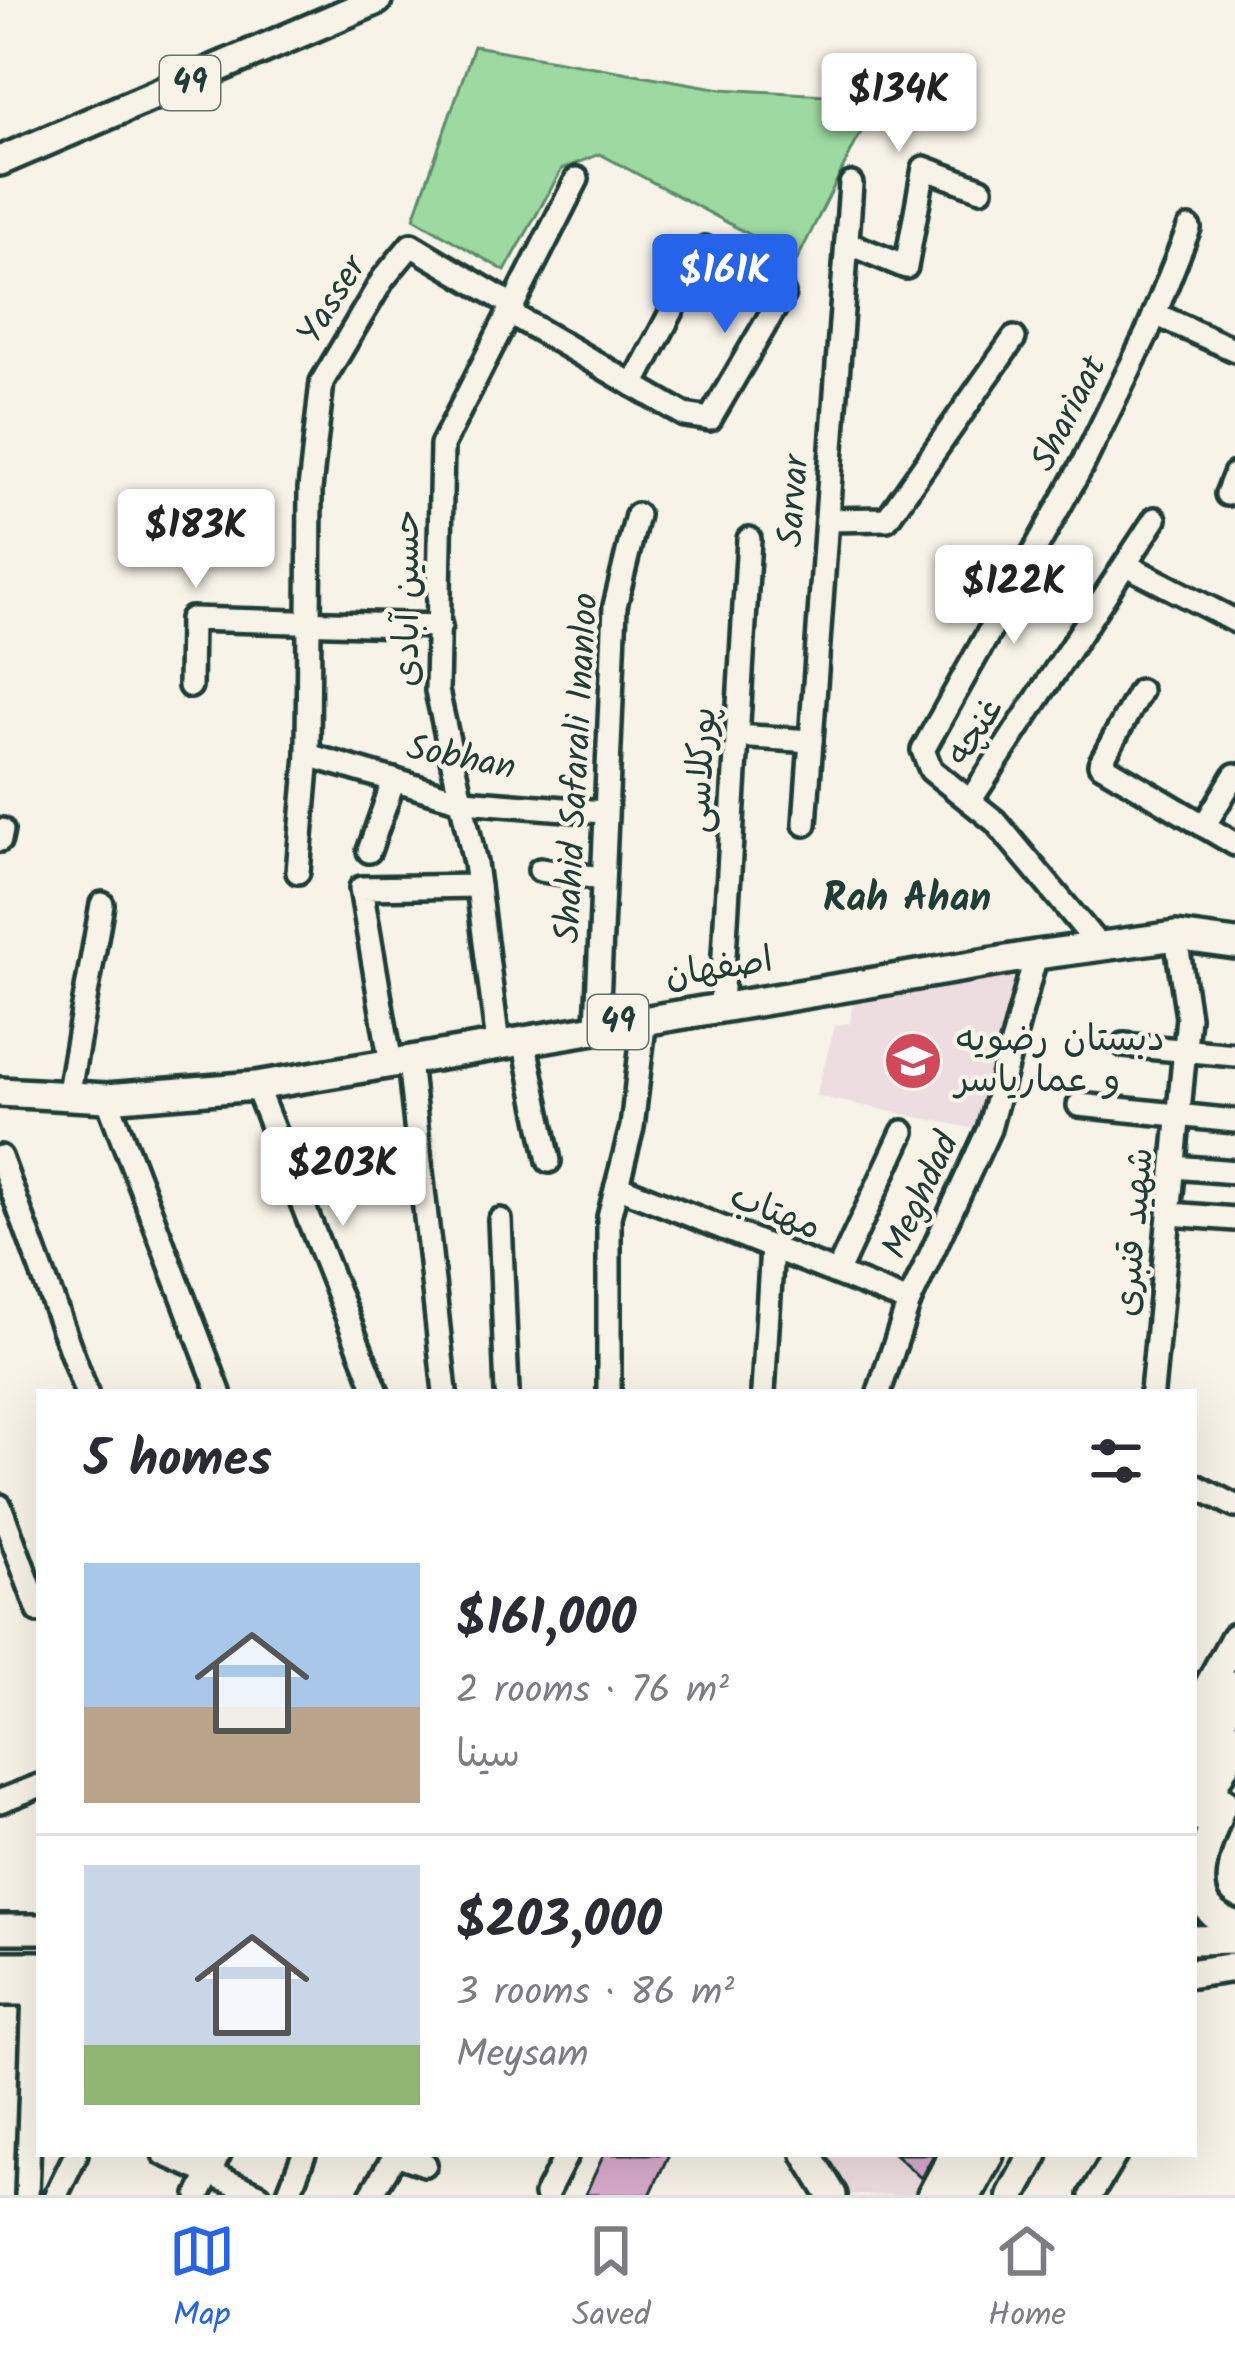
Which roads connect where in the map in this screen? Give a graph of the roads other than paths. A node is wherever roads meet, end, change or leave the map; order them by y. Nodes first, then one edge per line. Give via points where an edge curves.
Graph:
1 (377, 0) edge
2 (0, 160) edge
3 (577, 179) dead end
4 (851, 184) dead end
5 (981, 189) dead end
6 (1189, 228) dead end
7 (847, 243) junction
8 (705, 248) dead end
9 (783, 294) dead end
10 (510, 309) junction
11 (1155, 314) junction
12 (1014, 338) dead end
13 (1235, 350) edge
14 (633, 385) junction
15 (637, 515) dead end
16 (1155, 519) dead end
17 (827, 520) junction
18 (749, 538) dead end
19 (1126, 565) junction
20 (1235, 621) edge
21 (311, 622) junction
22 (440, 626) junction
23 (190, 686) dead end
24 (1140, 691) dead end
25 (737, 736) junction
26 (811, 741) junction
27 (308, 755) junction
28 (1235, 776) edge
29 (394, 780) junction
30 (464, 800) junction
31 (970, 801) junction
32 (603, 812) junction
33 (805, 824) dead end
34 (1204, 826) junction
35 (1235, 844) edge
36 (369, 851) dead end
37 (540, 870) dead end
38 (298, 872) dead end
39 (601, 878) junction
40 (478, 886) junction
41 (102, 904) dead end
42 (1176, 936) junction
43 (1235, 944) edge
44 (1099, 946) junction
45 (1036, 955) junction
46 (721, 1005) junction
47 (645, 1017) junction
48 (597, 1026) junction
49 (511, 1042) junction
50 (1124, 1045) dead end
51 (1185, 1050) junction
52 (1235, 1055) edge
53 (400, 1062) junction
54 (256, 1086) junction
55 (0, 1092) edge
56 (68, 1097) junction
57 (107, 1098) junction
58 (1079, 1105) dead end
59 (1179, 1116) junction
60 (1235, 1121) edge
61 (903, 1132) dead end
62 (0, 1157) edge
63 (549, 1161) dead end
64 (1174, 1167) junction
65 (1235, 1172) edge
66 (617, 1186) junction
67 (1170, 1214) junction
68 (1235, 1219) edge
69 (500, 1220) dead end
70 (772, 1247) junction
71 (837, 1273) junction
72 (909, 1302) junction
73 (85, 1389) edge
74 (218, 1389) edge
75 (376, 1389) edge
76 (445, 1389) edge
77 (507, 1389) edge
78 (609, 1389) edge
79 (763, 1389) edge
80 (880, 1389) edge
81 (1152, 1389) edge
82 (1197, 1487) edge
83 (0, 1506) edge
84 (1235, 1506) edge
85 (36, 1603) edge
86 (1235, 1638) edge
87 (1235, 1688) edge
88 (1197, 1708) edge
89 (1235, 1739) edge
90 (1197, 1758) edge
91 (36, 1787) edge
92 (1217, 1797) edge
93 (0, 1801) edge
94 (1197, 1849) edge
95 (1235, 1925) edge
96 (0, 1928) edge
97 (36, 1929) edge
98 (1197, 1940) edge
99 (1235, 1940) edge
100 (1235, 1956) edge
101 (1197, 1957) edge
102 (0, 1966) edge
103 (1235, 1967) edge
104 (1197, 1972) edge
105 (36, 1983) edge
106 (36, 1983) edge
107 (0, 1991) edge
108 (36, 2099) edge
109 (75, 2157) edge
110 (179, 2157) edge
111 (303, 2157) edge
112 (394, 2157) edge
113 (405, 2157) edge
114 (565, 2157) edge
115 (809, 2157) edge
116 (953, 2157) edge
117 (984, 2157) edge
118 (1008, 2157) edge
119 (1032, 2157) edge
120 (1114, 2157) edge
121 (214, 2164) edge
122 (425, 2164) dead end
123 (27, 2195) edge
124 (56, 2195) edge
125 (199, 2195) edge
126 (259, 2195) edge
127 (287, 2195) edge
128 (371, 2195) edge
129 (546, 2195) edge
130 (832, 2195) edge
131 (932, 2195) edge
132 (964, 2195) edge
133 (989, 2195) edge
134 (1012, 2195) edge
135 (1091, 2195) edge

1 - 2 main road, 49
3 - 10 street, حسین آبادی
4 - 7 street, Sarvar
5 - 7 street via 924,168 906,267
6 - 11 street
7 - 17 street, Sarvar
8 - 14 street
9 - 14 street via 710,419 685,415
10 - 14 street
10 - 21 street, Yasser via 411,245 382,279 322,382 310,489
10 - 22 street, حسین آبادی via 442,445
11 - 13 street
11 - 31 street, Shariaat via 1024,577 923,749 931,770
12 - 17 street via 887,518
15 - 32 street, Shahid Safarali Inanloo via 615,607
16 - 19 street, غنچه
17 - 26 street, Sarvar
18 - 25 street, پورکلاسی
19 - 20 street
19 - 31 street, غنچه
21 - 22 street
21 - 23 street via 191,619
21 - 27 street, Yasser
22 - 30 street, حسین آبادی via 437,691
24 - 34 street via 1100,764
25 - 26 street
25 - 46 street, پورکلاسی
26 - 33 street, Sarvar
27 - 29 street, Sobhan
27 - 38 street, Yasser
28 - 34 street
29 - 30 street, Sobhan
29 - 36 street
30 - 32 street, Sobhan
30 - 40 street, حسین آبادی
31 - 44 street, Shariaat
32 - 39 street, Shahid Safarali Inanloo
34 - 35 street
37 - 39 street
39 - 48 street, Shahid Safarali Inanloo
40 - 49 street, حسین آبادی
40 - 53 street via 361,888
41 - 56 street
42 - 43 main road, اصفهان / 49
42 - 44 main road, اصفهان / 49
42 - 51 street, شهید قنبری
44 - 45 main road, اصفهان / 49
45 - 46 main road, اصفهان / 49
45 - 72 street, Meghdad via 988,1129
46 - 47 main road, اصفهان / 49
47 - 48 main road, اصفهان / 49
47 - 66 street
48 - 49 main road, اصفهان / 49
49 - 53 main road, اصفهان / 49
49 - 63 street, حسین آبادی
50 - 51 street
51 - 52 street
51 - 59 street, شهید قنبری
53 - 54 main road, اصفهان / 49
53 - 76 street
54 - 57 main road, اصفهان / 49
54 - 75 street
55 - 56 main road, اصفهان / 49
56 - 57 main road, اصفهان / 49
57 - 74 street
58 - 59 street
59 - 60 street
59 - 64 street, شهید قنبری
61 - 71 street
62 - 73 street
64 - 65 street
64 - 67 street, شهید قنبری
66 - 70 street, مهتاب
66 - 78 street via 609,1217
67 - 68 street
67 - 81 street, شهید قنبری
69 - 77 street
70 - 71 street, مهتاب
70 - 79 street
71 - 72 street, مهتاب
72 - 80 street, Meghdad
82 - 84 street
83 - 85 street
86 - 88 main road
87 - 90 highway
89 - 92 highway
91 - 93 street
92 - 94 main road
92 - 95 main road via 1200,1889 1214,1916
96 - 97 main road
98 - 99 main road
100 - 101 main road
102 - 105 main road
103 - 104 main road
106 - 107 main road
108 - 123 street
109 - 124 street
110 - 121 street
111 - 127 street
112 - 128 street
113 - 122 street
114 - 129 street
115 - 130 main road
116 - 131 main road
117 - 132 highway
118 - 133 highway
119 - 134 main road
120 - 135 street
121 - 125 street
121 - 126 street

